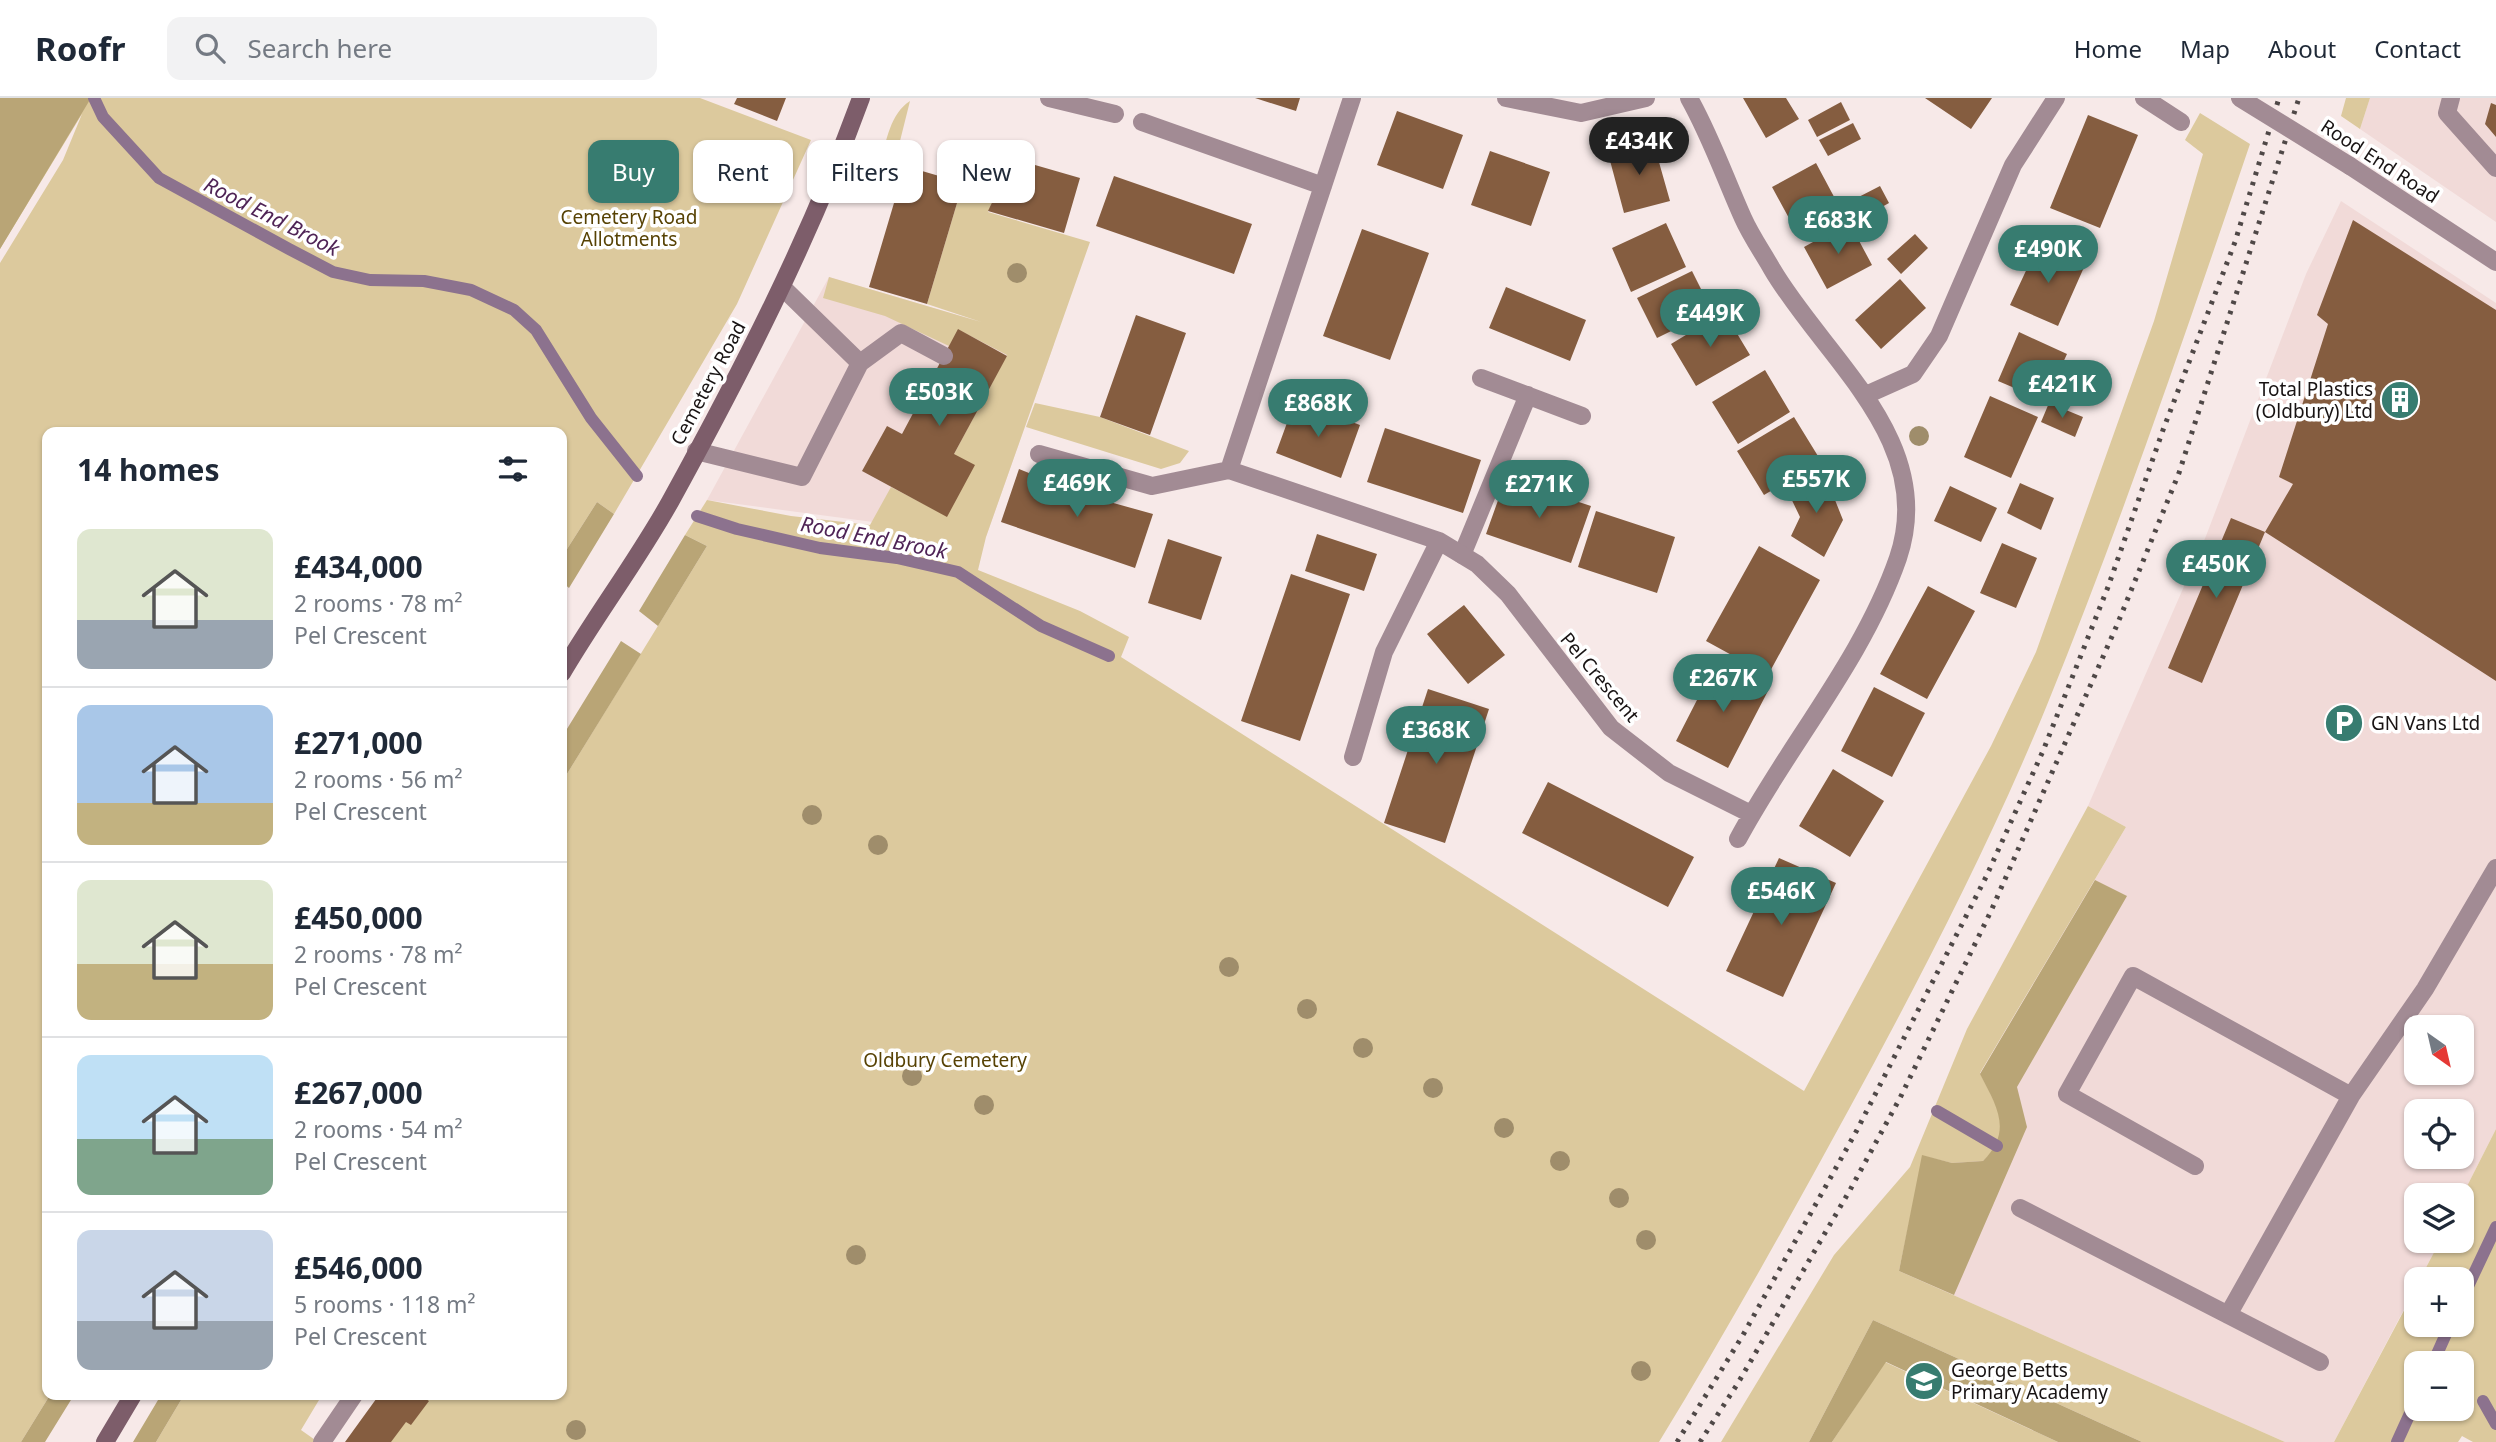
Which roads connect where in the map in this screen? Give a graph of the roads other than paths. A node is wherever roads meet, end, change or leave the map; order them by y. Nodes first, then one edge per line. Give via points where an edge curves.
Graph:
1 (861, 98) edge
2 (1049, 98) edge
3 (1352, 98) edge
4 (1506, 98) edge
5 (1646, 98) edge
6 (1689, 98) edge
7 (2056, 98) edge
8 (2144, 98) edge
9 (2240, 98) edge
10 (2451, 98) edge
11 (1115, 114) dead end
12 (1142, 122) dead end
13 (2181, 122) dead end
14 (2496, 168) edge
15 (1323, 186) junction
16 (2496, 262) edge
17 (782, 287) junction
18 (944, 356) dead end
19 (860, 363) junction
20 (1481, 378) dead end
21 (1528, 395) junction
22 (1866, 395) junction
23 (1582, 416) dead end
24 (696, 451) junction
25 (1038, 454) dead end
26 (1229, 470) junction
27 (1439, 541) junction
28 (1462, 555) junction
29 (567, 665) edge
30 (1353, 757) dead end
31 (1751, 814) junction
32 (1738, 839) dead end
33 (2496, 868) edge
34 (2351, 1096) junction
35 (2195, 1166) dead end
36 (2020, 1208) dead end
37 (2228, 1315) junction
38 (2320, 1362) dead end
39 (130, 1400) edge
40 (351, 1400) edge
41 (106, 1442) edge
42 (322, 1442) edge

1 - 17 main road, Cemetery Road
2 - 11 street
3 - 15 street
4 - 5 street via 1581,113
6 - 22 street via 1744,219 1776,276
7 - 22 street via 2013,165 1939,336 1913,374
8 - 13 street
9 - 16 street, Rood End Road, bridge
10 - 14 street via 2447,113
12 - 15 street
15 - 26 street
17 - 19 street
17 - 24 main road, Cemetery Road
18 - 19 street via 901,333
19 - 24 street via 802,477
20 - 21 street
21 - 23 street
21 - 28 street
22 - 31 street via 1892,445 1903,486 1906,521 1899,556 1874,617
24 - 29 main road, Cemetery Road via 669,504
25 - 26 street via 1152,486
26 - 27 street, Pel Crescent
27 - 28 street, Pel Crescent
27 - 30 street via 1384,652
28 - 31 street, Pel Crescent via 1508,594 1611,728 1669,773
31 - 32 street
33 - 34 street via 2425,989
34 - 35 street via 2133,976 2067,1094
34 - 37 street
36 - 37 street
37 - 38 street
39 - 41 main road
40 - 42 street

